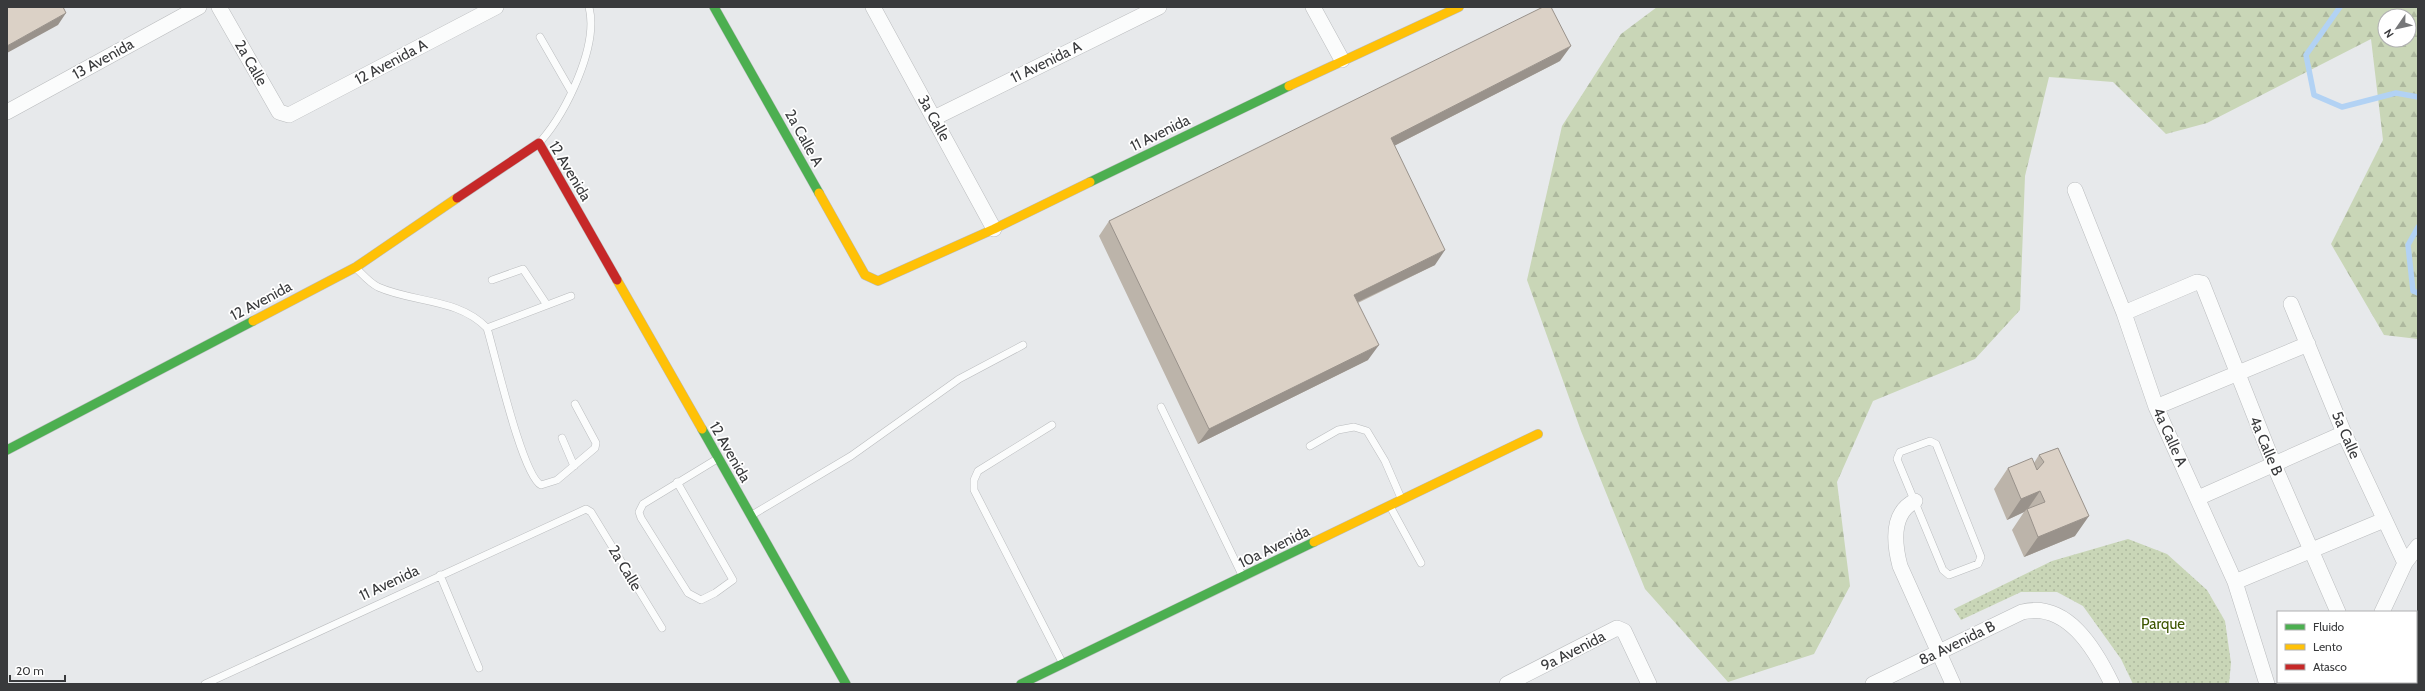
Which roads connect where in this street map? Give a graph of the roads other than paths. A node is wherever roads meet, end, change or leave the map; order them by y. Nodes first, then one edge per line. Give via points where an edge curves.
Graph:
1 (199, 7) edge
2 (219, 7) edge
3 (496, 7) edge
4 (589, 7) edge
5 (714, 7) edge
6 (873, 7) edge
7 (1159, 7) edge
8 (1313, 7) edge
9 (1459, 7) edge
10 (540, 37) dead end
11 (1342, 60) junction
12 (571, 91) junction
13 (7, 112) edge
14 (285, 115) joint
15 (934, 118) junction
16 (539, 143) junction
17 (2075, 190) dead end
18 (994, 229) junction
19 (356, 267) junction
20 (492, 280) dead end
21 (872, 280) joint
22 (571, 296) dead end
23 (2291, 304) dead end
24 (547, 305) junction
25 (2124, 313) junction
26 (486, 328) junction
27 (2308, 344) junction
28 (1023, 345) dead end
29 (2237, 375) junction
30 (575, 404) dead end
31 (1161, 407) dead end
32 (2156, 407) junction
33 (1052, 425) dead end
34 (2344, 433) junction
35 (1538, 434) dead end
36 (562, 438) dead end
37 (1310, 446) dead end
38 (7, 450) edge
39 (718, 458) junction
40 (2274, 465) junction
41 (574, 466) junction
42 (677, 482) junction
43 (2198, 498) junction
44 (1402, 500) junction
45 (1915, 501) junction
46 (1390, 506) junction
47 (586, 509) joint
48 (750, 516) junction
49 (2384, 520) junction
50 (2418, 546) edge
51 (2312, 552) junction
52 (1421, 563) dead end
53 (2405, 563) junction
54 (440, 575) junction
55 (1242, 577) junction
56 (2235, 582) junction
57 (2338, 611) edge
58 (2382, 611) edge
59 (662, 628) dead end
60 (1938, 652) junction
61 (1063, 664) junction
62 (479, 668) dead end
63 (205, 684) edge
64 (846, 684) edge
65 (1021, 684) edge
66 (1507, 684) edge
67 (1649, 684) edge
68 (1873, 684) edge
69 (1954, 684) edge
70 (2112, 684) edge
71 (2268, 684) edge

1 - 13 street, 13 Avenida
2 - 14 street, 2a Calle via 279,112
3 - 14 street, 12 Avenida A via 293,114
4 - 12 lane via 592,20 590,38
5 - 21 street, 2a Calle A via 865,275
6 - 15 street, 3a Calle
7 - 15 street, 11 Avenida A
8 - 11 street
9 - 11 street, 11 Avenida
10 - 12 lane
11 - 18 street, 11 Avenida
12 - 16 lane via 557,120
15 - 18 street, 3a Calle
16 - 19 street, 12 Avenida
16 - 39 street, 12 Avenida
17 - 25 street, 4a Calle A
18 - 21 street, 11 Avenida via 883,280
19 - 26 lane via 378,287 452,306 475,316
19 - 38 street, 12 Avenida
20 - 24 lane via 523,269
22 - 24 lane
23 - 27 street, 5a Calle
24 - 26 lane
25 - 29 street, 4a Calle B via 2197,282 2202,283
25 - 32 street, 4a Calle A
26 - 41 lane via 514,425 533,477 542,485 547,484 557,480
27 - 29 street
27 - 34 street, 5a Calle
28 - 48 lane via 959,379 851,456
29 - 32 street
29 - 40 street, 4a Calle B
30 - 41 lane via 596,443 590,454
31 - 55 lane
32 - 43 street, 4a Calle A
33 - 61 lane via 978,471 974,480 974,490
34 - 40 street
34 - 49 street, 5a Calle
35 - 44 street, 10a Avenida
36 - 41 lane
37 - 44 lane via 1338,430 1354,427 1367,431 1385,461
39 - 42 lane
39 - 48 street, 12 Avenida
40 - 43 street
40 - 51 street, 4a Calle B
42 - 42 lane via 643,504 640,518 688,593 701,600 716,593 732,580
43 - 56 street, 4a Calle A
44 - 46 street, 10a Avenida
45 - 45 lane via 1945,573 1952,574 1979,563 1981,554 1936,444 1932,441 1900,452 1898,456
45 - 60 street via 1905,507 1899,518 1896,552
46 - 52 lane
46 - 55 street, 10a Avenida
47 - 54 lane, 11 Avenida
47 - 59 lane, 2a Calle via 591,512
48 - 64 street, 12 Avenida
49 - 51 street
49 - 53 street, 5a Calle
50 - 53 street
51 - 56 street
51 - 57 street, 4a Calle B
53 - 58 street
54 - 62 lane
54 - 63 lane, 11 Avenida
55 - 61 street, 10a Avenida
56 - 71 street, 4a Calle A
60 - 68 street, 8a Avenida B
60 - 69 street
60 - 70 street, 8a Avenida B via 2022,612 2042,610 2060,617 2076,629 2099,658
61 - 65 street, 10a Avenida
66 - 67 street, 9a Avenida via 1617,628 1624,631

